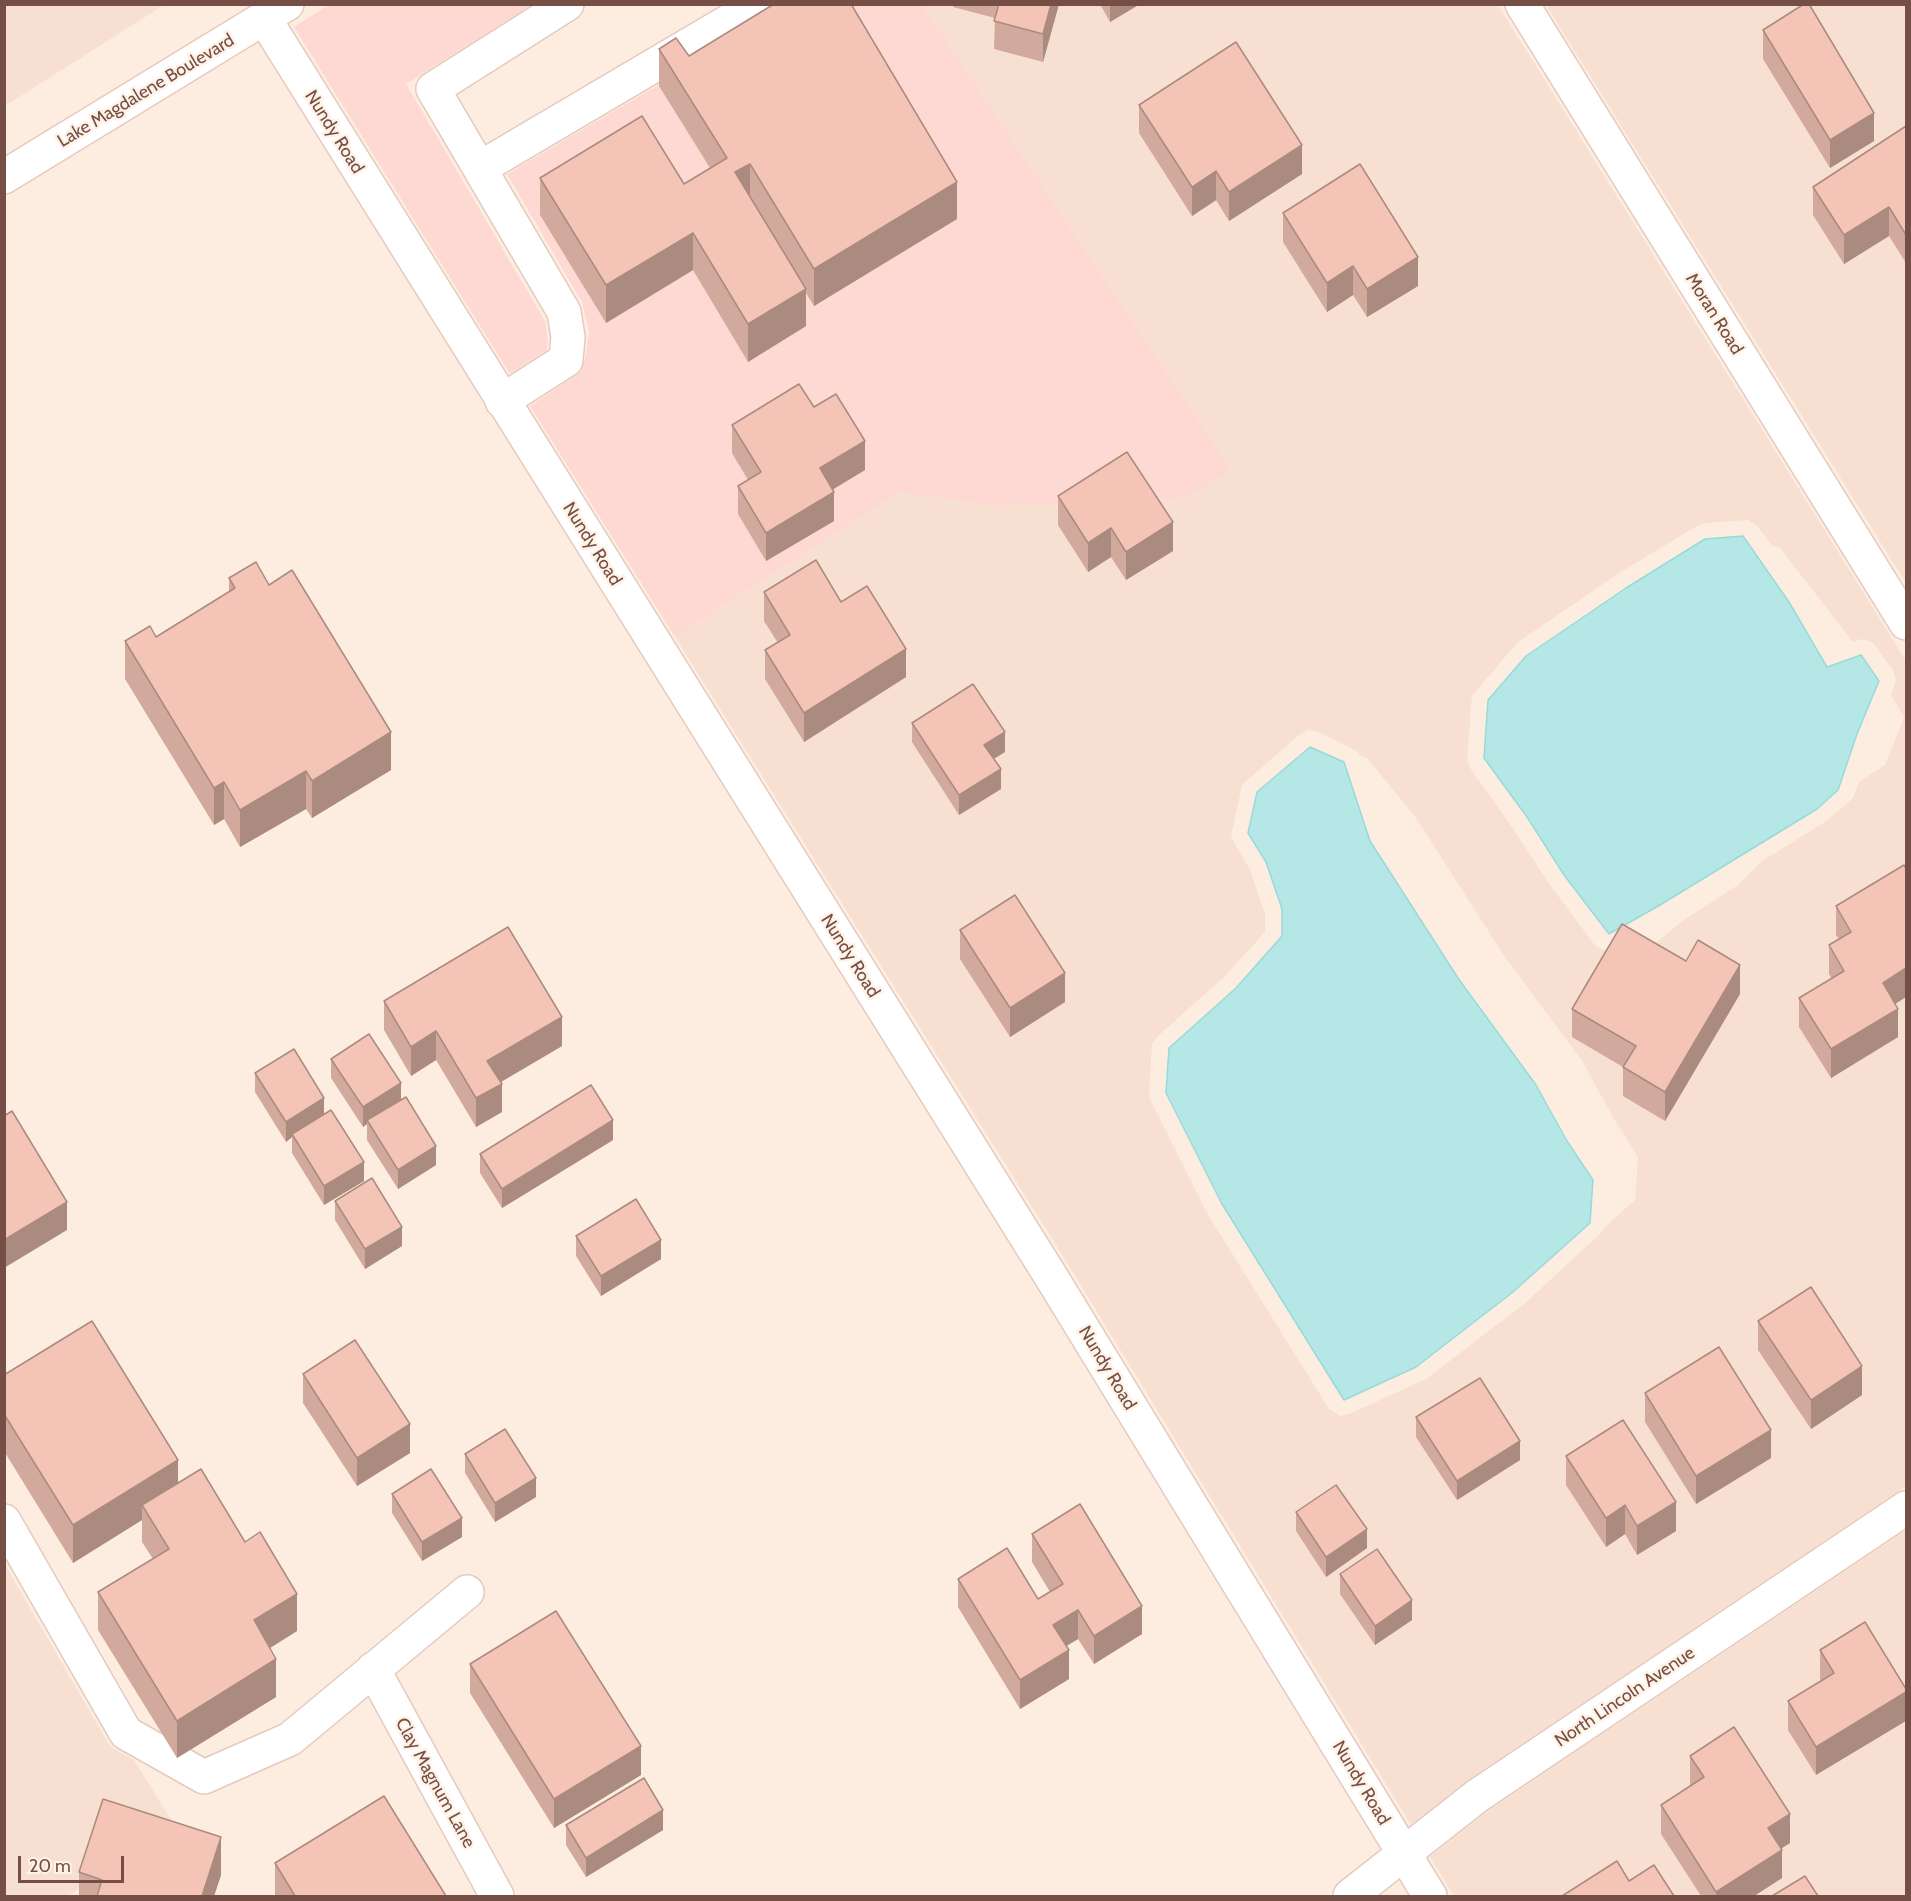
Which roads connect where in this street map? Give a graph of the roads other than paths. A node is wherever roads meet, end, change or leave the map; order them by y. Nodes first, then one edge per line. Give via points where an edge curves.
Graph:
1 (567, 4) edge
2 (758, 4) edge
3 (1522, 4) edge
4 (275, 11) edge
5 (480, 168) junction
6 (4, 177) edge
7 (502, 401) junction
8 (1906, 622) edge
9 (1906, 1508) edge
10 (4, 1521) edge
11 (467, 1593) dead end
12 (373, 1670) junction
13 (1405, 1855) junction
14 (497, 1896) edge
15 (1350, 1896) edge
16 (1430, 1896) edge

1 - 5 street via 433,89
2 - 5 street
3 - 8 street, Moran Road
4 - 6 street, Lake Magdalene Boulevard
4 - 7 street, Nundy Road
5 - 7 street via 564,312 568,337 566,360
7 - 13 street, Nundy Road via 1050,1275
9 - 13 street, North Lincoln Avenue via 1477,1796
10 - 12 street via 126,1733 204,1777 290,1739
11 - 12 street
12 - 14 street, Clay Magnum Lane
13 - 15 street, North Lincoln Avenue
13 - 16 street, Nundy Road

